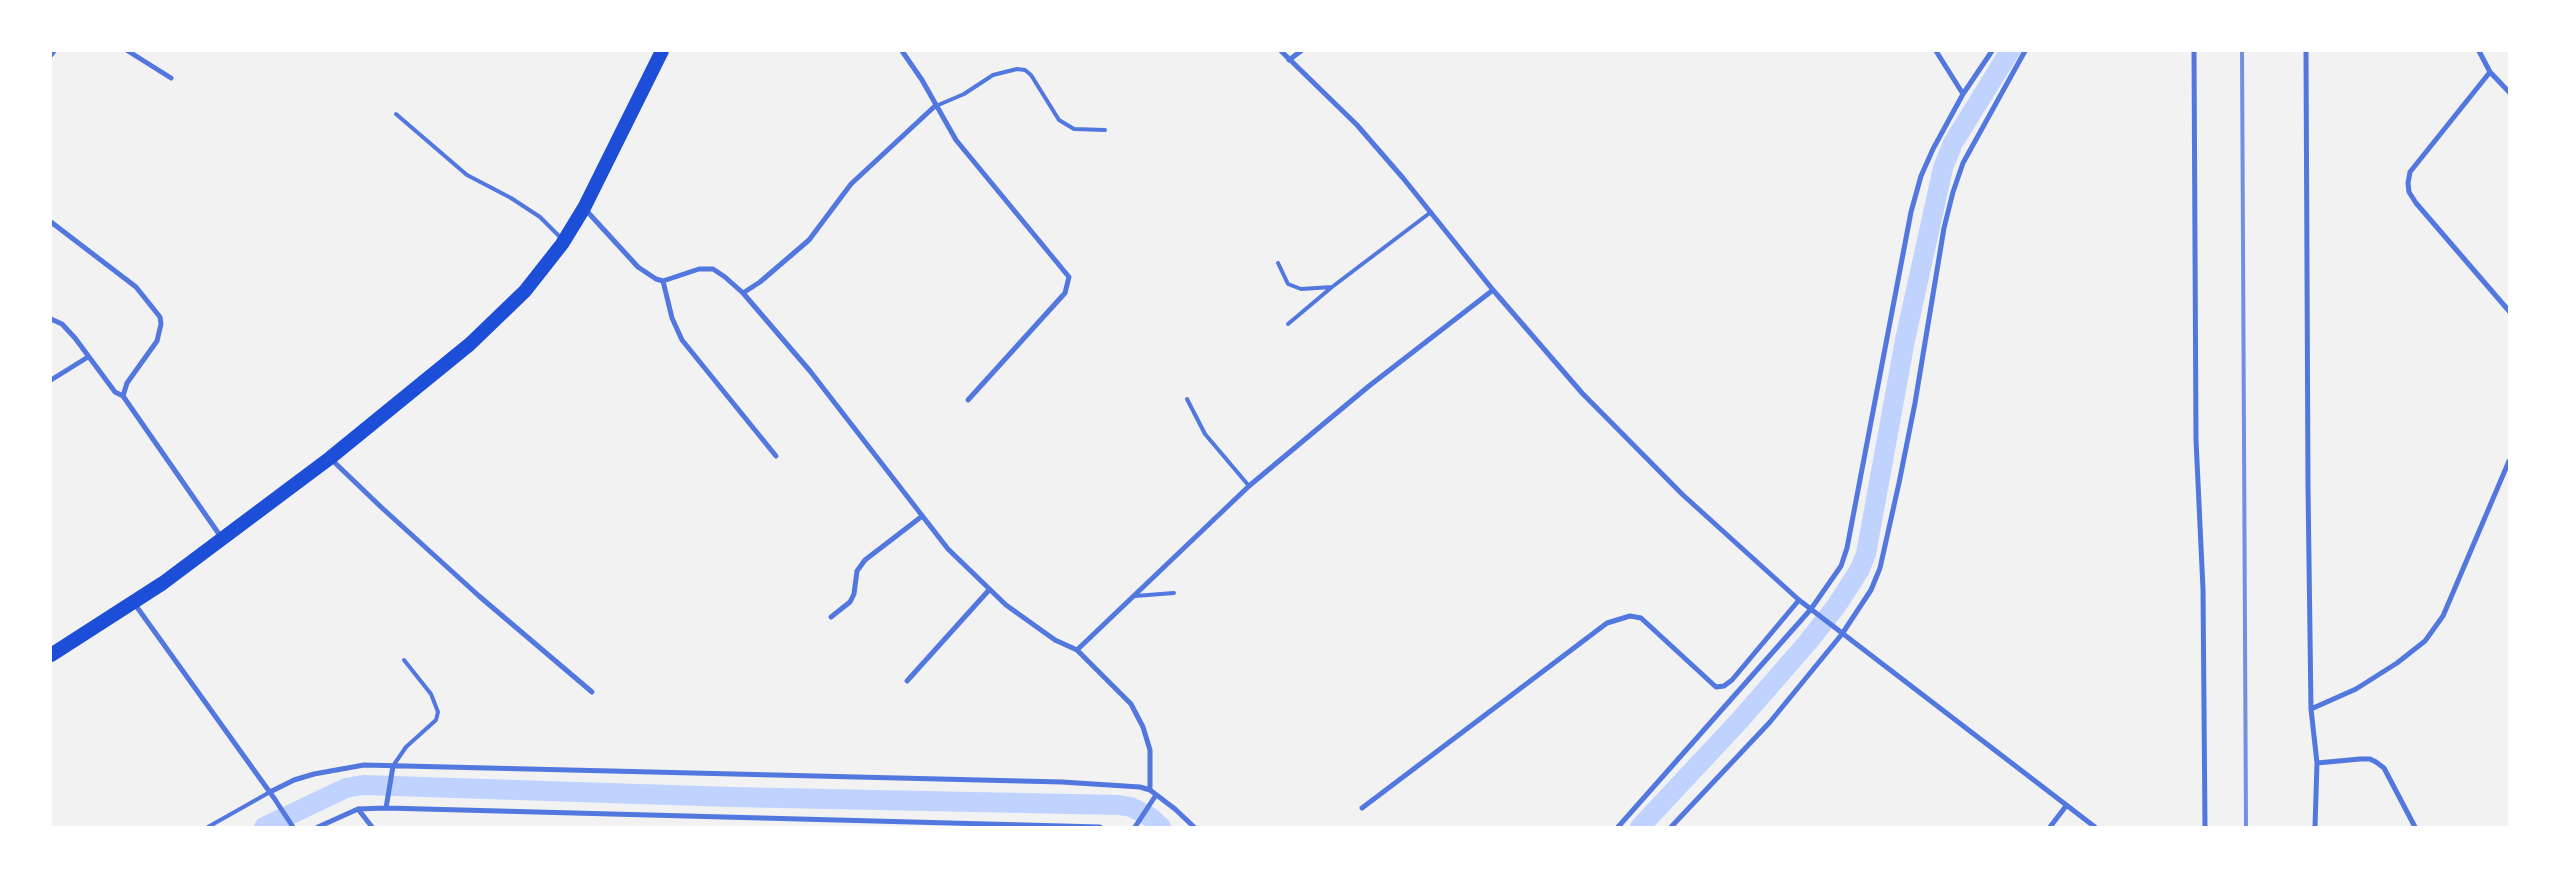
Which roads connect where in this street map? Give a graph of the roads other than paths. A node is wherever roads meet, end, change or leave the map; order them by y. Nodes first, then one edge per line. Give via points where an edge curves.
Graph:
1 (54, 51) edge
2 (128, 51) edge
3 (662, 51) edge
4 (902, 51) edge
5 (1281, 51) edge
6 (1301, 51) edge
7 (1936, 51) edge
8 (1992, 51) edge
9 (2025, 51) edge
10 (2194, 51) edge
11 (2306, 51) edge
12 (2479, 51) edge
13 (51, 54) edge
14 (1289, 60) junction
15 (2490, 72) junction
16 (171, 78) dead end
17 (2509, 92) edge
18 (1963, 94) junction
19 (935, 106) junction
20 (396, 114) dead end
21 (1105, 130) dead end
22 (584, 208) junction
23 (1431, 212) junction
24 (51, 222) edge
25 (564, 240) junction
26 (1278, 263) dead end
27 (663, 281) junction
28 (1332, 287) junction
29 (1492, 290) junction
30 (743, 293) junction
31 (2509, 311) edge
32 (51, 319) edge
33 (1288, 324) dead end
34 (88, 357) junction
35 (51, 380) edge
36 (124, 396) junction
37 (1187, 399) dead end
38 (968, 400) dead end
39 (776, 456) dead end
40 (330, 458) junction
41 (2509, 461) edge
42 (1249, 486) junction
43 (921, 517) junction
44 (223, 539) junction
45 (989, 590) junction
46 (1174, 593) dead end
47 (1135, 596) junction
48 (1799, 600) junction
49 (134, 602) junction
50 (1813, 611) junction
51 (831, 617) dead end
52 (1842, 634) junction
53 (1078, 650) junction
54 (51, 655) edge
55 (404, 660) dead end
56 (907, 681) dead end
57 (592, 692) dead end
58 (2311, 709) junction
59 (2317, 763) junction
60 (393, 766) junction
61 (1150, 790) junction
62 (270, 792) junction
63 (1154, 797) junction
64 (2066, 806) junction
65 (386, 808) junction
66 (1362, 808) dead end
67 (358, 809) junction
68 (208, 827) edge
69 (292, 827) edge
70 (318, 827) edge
71 (372, 827) edge
72 (1100, 827) edge
73 (1135, 827) edge
74 (1194, 827) edge
75 (1618, 827) edge
76 (1671, 827) edge
77 (2050, 827) edge
78 (2095, 827) edge
79 (2204, 827) edge
80 (2315, 827) edge
81 (2415, 827) edge

1 - 13 street
2 - 16 street
3 - 22 highway
4 - 19 street
5 - 14 street
6 - 14 street
7 - 18 street
8 - 18 street
9 - 52 street via 1972,146 1953,192 1944,228 1915,404 1880,568 1871,590
10 - 79 street via 2196,440 2203,590
11 - 58 street
12 - 15 street
14 - 23 street via 1357,125
15 - 17 street
15 - 31 street via 2410,172 2408,183 2416,203
18 - 50 street via 1921,176 1911,212 1847,548 1841,566
19 - 21 lane via 964,94 993,75 1025,70 1059,120 1074,129
19 - 30 street via 856,178 808,240
19 - 38 street via 956,140 1068,277 1065,292
20 - 25 lane via 467,175 540,217
22 - 25 highway
22 - 27 street via 638,266
23 - 28 lane
23 - 29 street
24 - 36 street via 136,287 160,317 157,341 127,383
25 - 40 highway via 525,291 470,344
26 - 28 lane via 1288,284 1301,289
27 - 30 street via 699,269 713,269
27 - 39 street via 672,318 682,340
28 - 33 lane
29 - 42 street
29 - 48 street via 1621,434
30 - 43 street via 810,371
32 - 34 street via 62,324
34 - 35 street
34 - 36 street via 115,392
36 - 44 street
37 - 42 lane via 1205,434
40 - 44 highway
40 - 57 street via 464,583
41 - 58 street via 2443,616 2425,641 2397,664 2356,689
42 - 47 street
43 - 45 street
43 - 51 street via 864,560 857,570 850,602
44 - 49 highway
45 - 53 street via 1048,635
45 - 56 street
46 - 47 lane
47 - 53 street
48 - 50 street
48 - 66 street via 1732,680 1716,687 1640,618 1630,616 1607,623
49 - 54 highway
49 - 62 street
50 - 52 street
50 - 75 street
52 - 64 street
52 - 76 street via 1770,722
53 - 61 street via 1131,704 1144,727 1150,750
55 - 60 lane via 431,694 438,712 432,724 406,747
58 - 59 street
59 - 80 street
59 - 81 street via 2360,759 2376,762 2384,768
60 - 61 street via 1062,782
60 - 62 street via 332,770 294,780
60 - 65 street
61 - 63 street
62 - 68 lane
62 - 69 street
63 - 73 street
63 - 74 street
64 - 77 street
64 - 78 street
65 - 67 street
65 - 72 street
67 - 70 street
67 - 71 street

